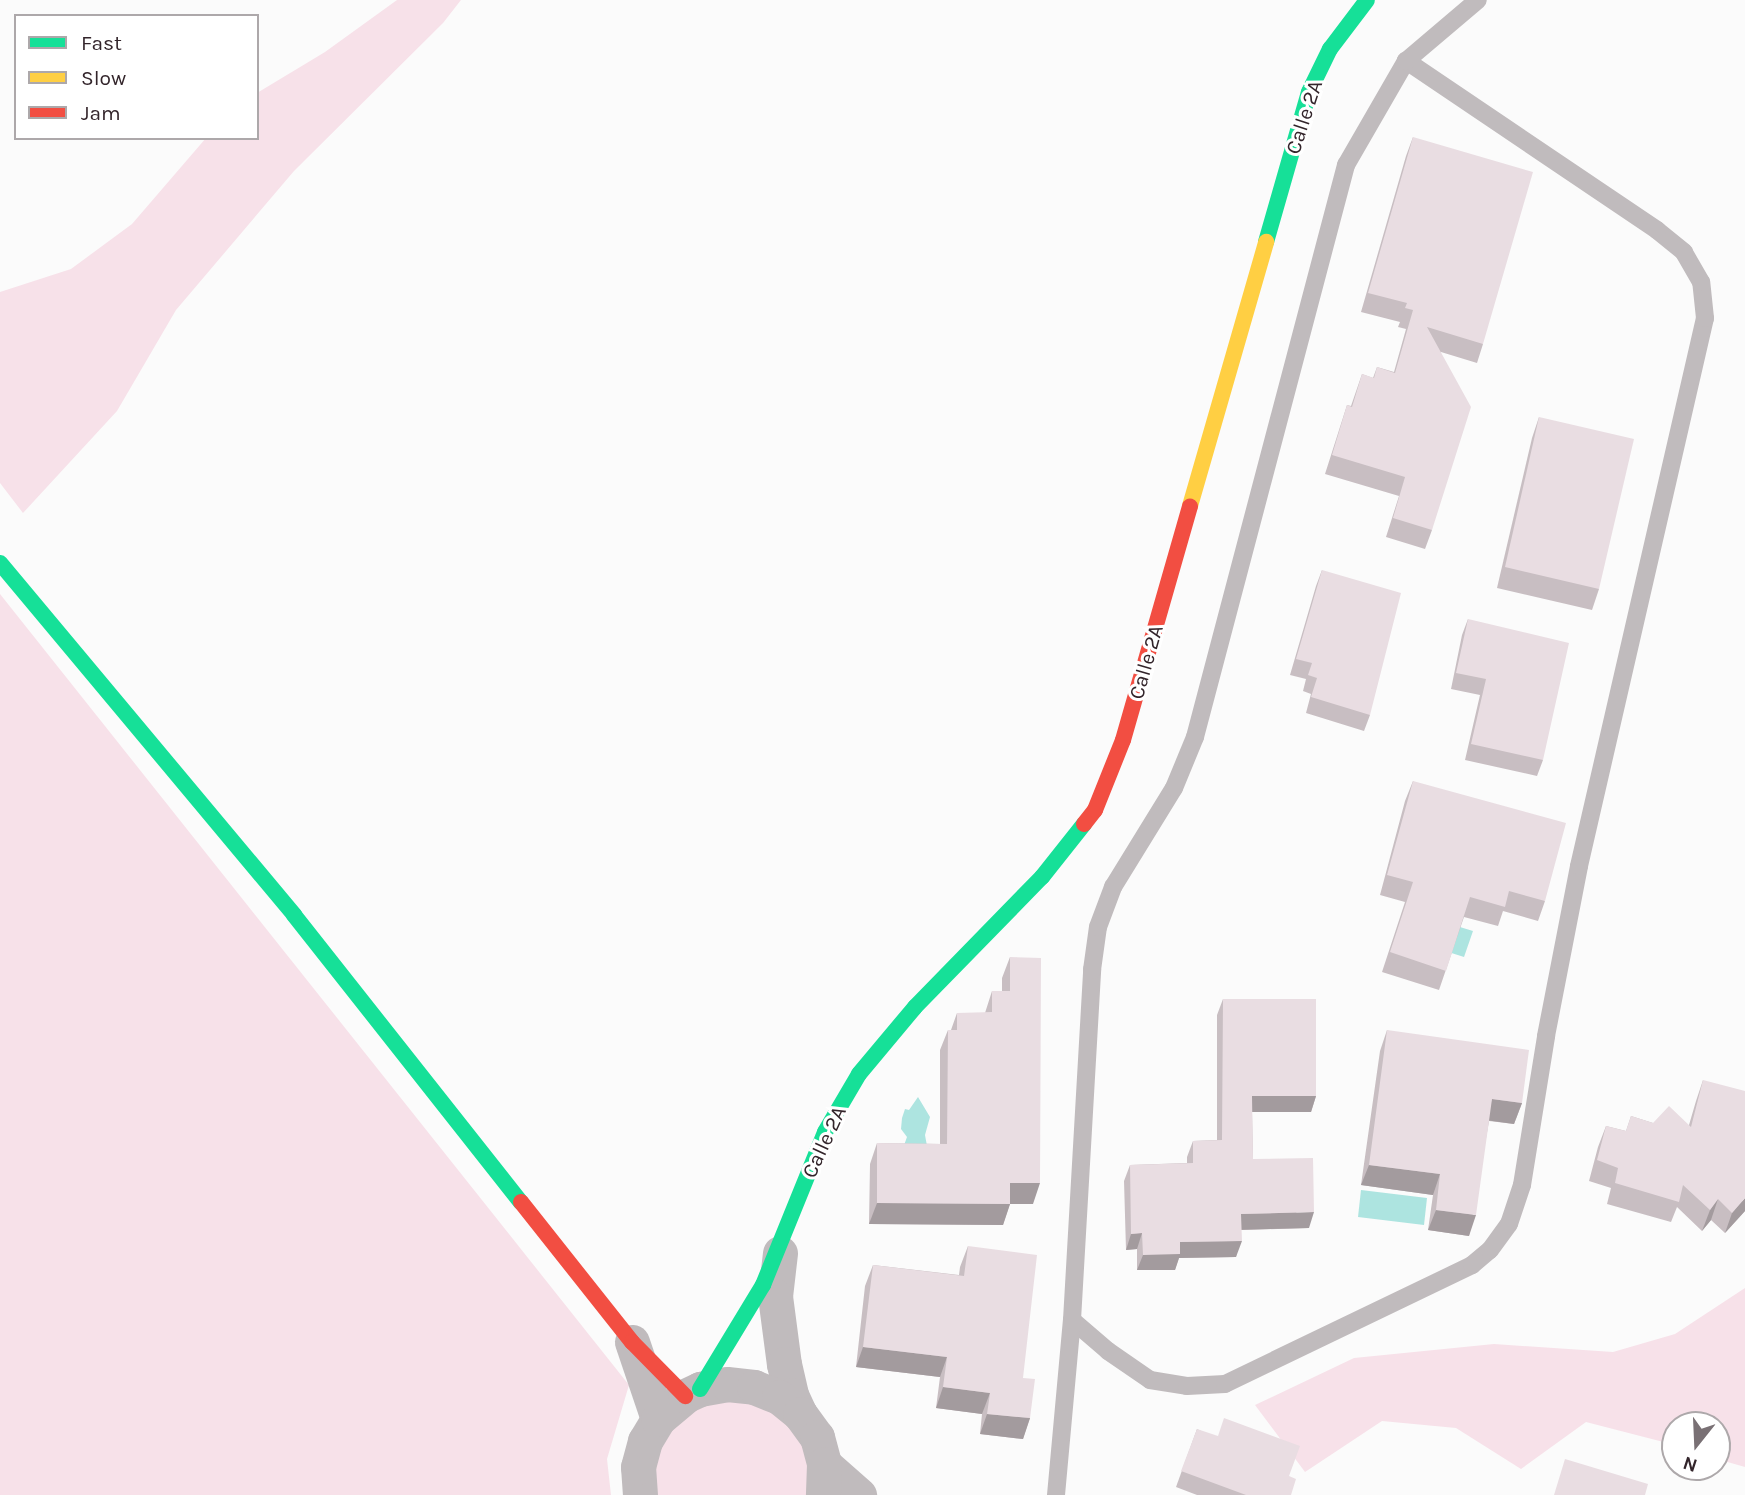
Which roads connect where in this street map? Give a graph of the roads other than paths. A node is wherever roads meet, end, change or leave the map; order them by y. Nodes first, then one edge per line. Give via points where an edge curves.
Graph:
1 (1367, 0) edge
2 (1478, 0) edge
3 (1406, 61) junction
4 (0, 563) edge
5 (781, 1247) junction
6 (1072, 1320) junction
7 (632, 1342) junction
8 (693, 1393) junction
9 (800, 1414) junction
10 (659, 1419) junction
11 (824, 1479) edge
12 (640, 1495) edge
13 (859, 1495) edge
14 (1056, 1495) edge

1 - 5 street, Calle 2A via 1330,49 1309,92 1123,740 1095,810 1042,877 915,1007 859,1074 824,1132
2 - 3 lane
3 - 6 lane via 1346,165 1195,737 1174,788 1113,887 1098,927
3 - 6 lane via 1684,252 1701,282 1705,318 1579,866 1522,1185 1509,1224 1472,1265 1225,1384 1186,1386 1150,1380
4 - 7 street via 295,915
5 - 8 street, Calle 2A via 748,1315
5 - 9 street, Calle 2A via 775,1296 790,1395
6 - 14 lane
7 - 8 street
7 - 10 street
8 - 9 street via 727,1384 754,1387 779,1397
8 - 10 street
9 - 11 street via 817,1437
10 - 12 street via 645,1441 638,1467
11 - 13 street

